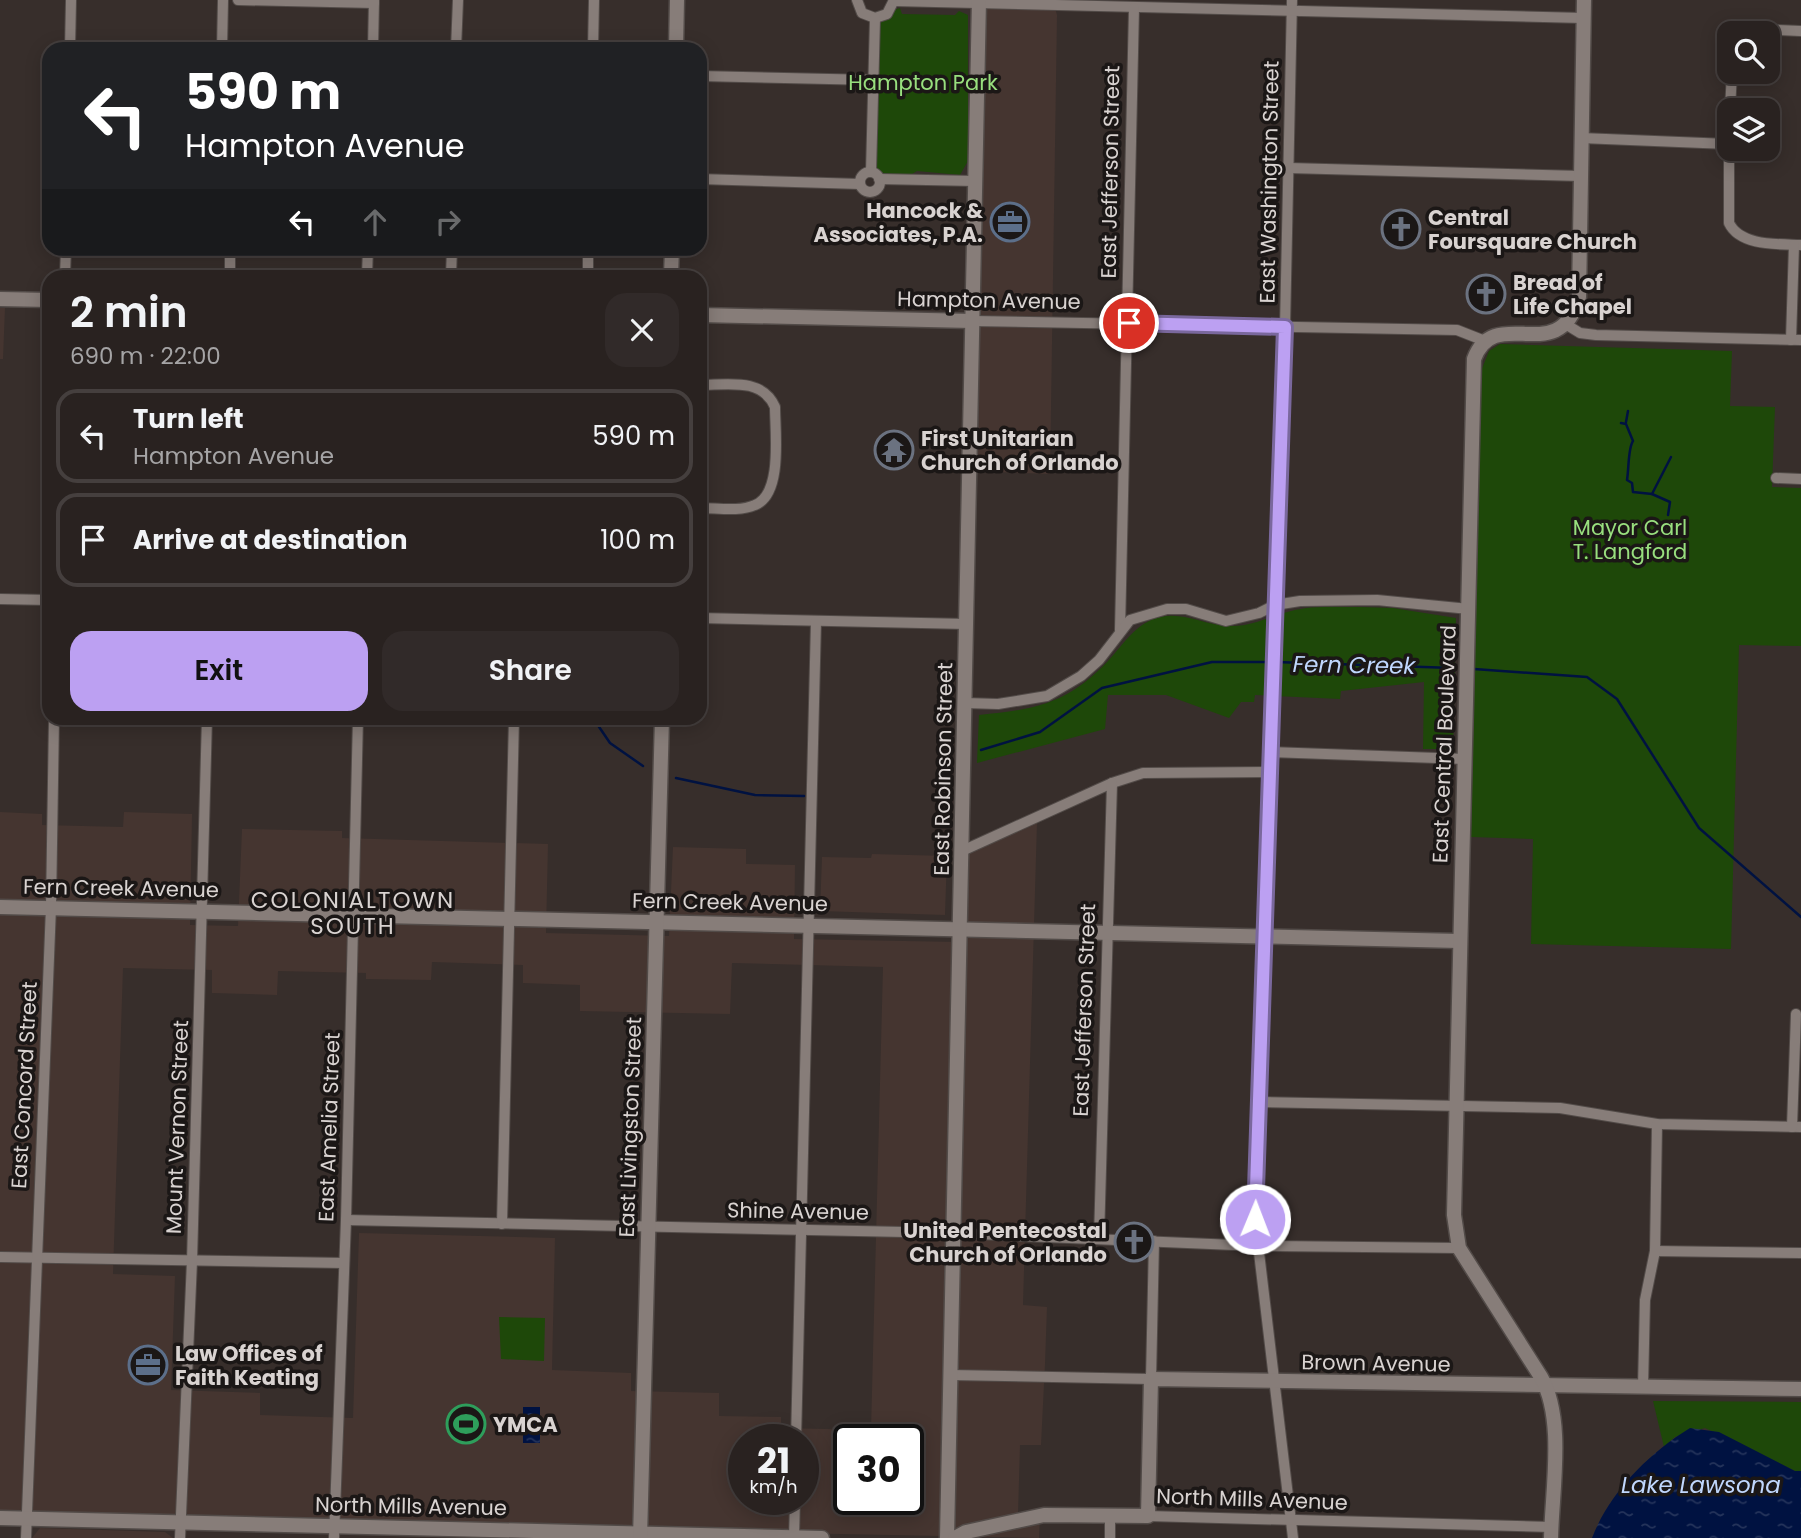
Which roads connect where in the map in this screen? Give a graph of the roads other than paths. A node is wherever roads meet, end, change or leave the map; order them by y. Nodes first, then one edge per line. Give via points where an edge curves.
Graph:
1 (71, 0) edge
2 (223, 0) edge
3 (238, 0) edge
4 (457, 0) edge
5 (594, 0) edge
6 (677, 0) edge
7 (857, 0) edge
8 (1292, 0) edge
9 (1584, 0) edge
10 (374, 1) edge
11 (894, 1) edge
12 (979, 2) edge
13 (1134, 8) junction
14 (1291, 12) junction
15 (875, 18) junction
16 (1583, 18) junction
17 (1780, 30) edge
18 (1801, 31) edge
19 (70, 42) edge
20 (222, 42) edge
21 (373, 42) edge
22 (456, 42) edge
23 (593, 42) edge
24 (676, 42) edge
25 (707, 76) edge
26 (873, 80) junction
27 (1581, 138) junction
28 (1717, 144) edge
29 (1728, 161) edge
30 (1289, 168) junction
31 (875, 175) junction
32 (1581, 176) junction
33 (707, 180) edge
34 (975, 181) junction
35 (860, 184) junction
36 (1797, 245) edge
37 (0, 299) edge
38 (42, 300) edge
39 (707, 315) edge
40 (972, 321) junction
41 (1129, 323) junction
42 (1567, 325) junction
43 (1285, 327) junction
44 (1796, 340) edge
45 (1485, 341) junction
46 (707, 385) edge
47 (1776, 478) dead end
48 (1801, 479) edge
49 (707, 508) edge
50 (0, 599) edge
51 (42, 600) edge
52 (1275, 605) junction
53 (1469, 609) junction
54 (707, 618) edge
55 (816, 621) junction
56 (967, 624) junction
57 (1120, 630) junction
58 (965, 703) junction
59 (54, 725) edge
60 (207, 725) edge
61 (358, 725) edge
62 (514, 725) edge
63 (662, 725) edge
64 (1269, 752) junction
65 (1465, 760) junction
66 (1268, 772) junction
67 (1112, 783) junction
68 (962, 851) junction
69 (0, 907) edge
70 (51, 907) junction
71 (203, 911) junction
72 (354, 915) junction
73 (509, 918) junction
74 (657, 922) junction
75 (809, 925) junction
76 (960, 929) junction
77 (1107, 932) junction
78 (1263, 936) junction
79 (1459, 941) junction
80 (1796, 1014) dead end
81 (1261, 1102) junction
82 (1456, 1105) junction
83 (1657, 1125) junction
84 (1797, 1127) edge
85 (346, 1220) junction
86 (502, 1224) junction
87 (648, 1227) junction
88 (801, 1230) junction
89 (953, 1233) junction
90 (1099, 1239) junction
91 (1154, 1241) junction
92 (1258, 1246) junction
93 (1459, 1248) junction
94 (1655, 1251) junction
95 (1801, 1253) edge
96 (0, 1258) edge
97 (36, 1259) junction
98 (192, 1261) junction
99 (344, 1263) junction
100 (950, 1375) junction
101 (1151, 1379) junction
102 (1273, 1382) junction
103 (1547, 1386) junction
104 (1643, 1387) junction
105 (1801, 1389) edge
106 (796, 1424) edge
107 (795, 1515) edge
108 (1110, 1516) junction
109 (1148, 1516) junction
110 (0, 1518) edge
111 (27, 1518) junction
112 (180, 1522) junction
113 (1291, 1522) junction
114 (334, 1532) edge
115 (1551, 1532) edge
116 (486, 1533) edge
117 (640, 1535) edge
118 (794, 1537) edge
119 (26, 1538) edge
120 (180, 1538) edge
121 (822, 1538) edge
122 (947, 1538) edge
123 (955, 1538) edge
124 (1110, 1538) edge
125 (1293, 1538) edge

1 - 19 street
2 - 20 street
3 - 10 street
4 - 22 street
5 - 23 street
6 - 24 street
7 - 15 street via 862,13
8 - 14 street, East Washington Street
9 - 16 street
10 - 21 street
11 - 12 street
11 - 15 street via 887,14
12 - 13 street
12 - 34 street, East Robinson Street
13 - 14 street
13 - 41 street, East Jefferson Street
14 - 16 street
14 - 30 street, East Washington Street
15 - 26 street
16 - 27 street
17 - 18 street
25 - 26 street
26 - 31 street
27 - 28 street
27 - 32 street
29 - 36 street via 1729,223 1734,234
30 - 32 street
30 - 43 street, East Washington Street
31 - 34 street
31 - 35 street via 864,174
31 - 35 street via 878,189 863,190
32 - 42 street via 1579,297
33 - 35 street
34 - 40 street, East Robinson Street
36 - 44 street
37 - 38 street
39 - 40 street, Hampton Avenue
40 - 41 street, Hampton Avenue
40 - 56 street, East Robinson Street
41 - 43 street, Hampton Avenue
41 - 57 street, East Jefferson Street
42 - 44 street via 1596,335
42 - 45 street via 1542,334 1505,334
43 - 45 street, Hampton Avenue via 1457,330
43 - 52 street, East Washington Street
45 - 53 street, East Central Boulevard via 1474,359
46 - 49 street via 761,388 775,407 774,481 768,495 758,505 741,509
47 - 48 street
50 - 51 street
52 - 53 street via 1377,600
52 - 57 street via 1226,621 1186,609 1167,609 1146,613
52 - 64 street, East Washington Street
53 - 65 street, East Central Boulevard
54 - 55 street
55 - 56 street
55 - 75 street
56 - 58 street, East Robinson Street
57 - 58 street via 1099,660 1047,695 1011,703
58 - 68 street, East Robinson Street
59 - 70 street, East Concord Street
60 - 71 street, Mount Vernon Street
61 - 72 street, East Amelia Street
62 - 73 street
63 - 74 street, East Livingston Street
64 - 65 street
64 - 66 street, East Washington Street
65 - 79 street, East Central Boulevard
66 - 67 street via 1143,773
66 - 78 street, East Washington Street
67 - 68 street
67 - 77 street, East Jefferson Street
68 - 76 street, East Robinson Street
69 - 70 street, Fern Creek Avenue
70 - 71 street, Fern Creek Avenue
70 - 97 street, East Concord Street
71 - 72 street, Fern Creek Avenue
71 - 98 street, Mount Vernon Street
72 - 73 street, Fern Creek Avenue
72 - 85 street, East Amelia Street
73 - 74 street, Fern Creek Avenue
73 - 86 street
74 - 75 street, Fern Creek Avenue
74 - 87 street, East Livingston Street
75 - 76 street, Fern Creek Avenue
75 - 88 street
76 - 77 street, Fern Creek Avenue
76 - 89 street, East Robinson Street
77 - 78 street, Fern Creek Avenue
77 - 90 street, East Jefferson Street
78 - 79 street, Fern Creek Avenue
78 - 81 street, East Washington Street
79 - 82 street, East Central Boulevard
80 - 84 street
81 - 82 street
81 - 92 street, East Washington Street via 1255,1193
82 - 83 street via 1560,1108
82 - 93 street, East Central Boulevard via 1454,1214
83 - 84 street
83 - 94 street
85 - 86 street, Shine Avenue
85 - 99 street, East Amelia Street
86 - 87 street, Shine Avenue
87 - 88 street, Shine Avenue
87 - 117 street, East Livingston Street
88 - 89 street, Shine Avenue
88 - 106 street
89 - 90 street, Shine Avenue
89 - 100 street, East Robinson Street
90 - 91 street, Shine Avenue
91 - 92 street, Shine Avenue
91 - 101 street
92 - 93 street, Shine Avenue
92 - 102 street, East Washington Street
93 - 103 street, East Central Boulevard
94 - 95 street
94 - 104 street via 1645,1300
96 - 97 street
97 - 98 street
97 - 111 street, East Concord Street
98 - 99 street
98 - 112 street, Mount Vernon Street
99 - 114 street, East Amelia Street
100 - 101 street, Brown Avenue
100 - 122 street, East Robinson Street
101 - 102 street, Brown Avenue
101 - 109 street
102 - 103 street, Brown Avenue
102 - 113 street, East Washington Street
103 - 104 street, Brown Avenue
103 - 115 street, East Central Boulevard via 1554,1419
104 - 105 street, Brown Avenue
107 - 118 street
108 - 109 street, North Mills Avenue
108 - 123 street, North Mills Avenue via 1033,1517
108 - 124 street
109 - 113 street, North Mills Avenue
110 - 111 street, North Mills Avenue
111 - 112 street, North Mills Avenue
111 - 119 street, East Concord Street
112 - 114 street, North Mills Avenue
112 - 120 street, Mount Vernon Street
113 - 115 street, North Mills Avenue
113 - 125 street, East Washington Street
114 - 116 street, North Mills Avenue
116 - 117 street, North Mills Avenue
117 - 118 street, North Mills Avenue
118 - 121 street, North Mills Avenue

